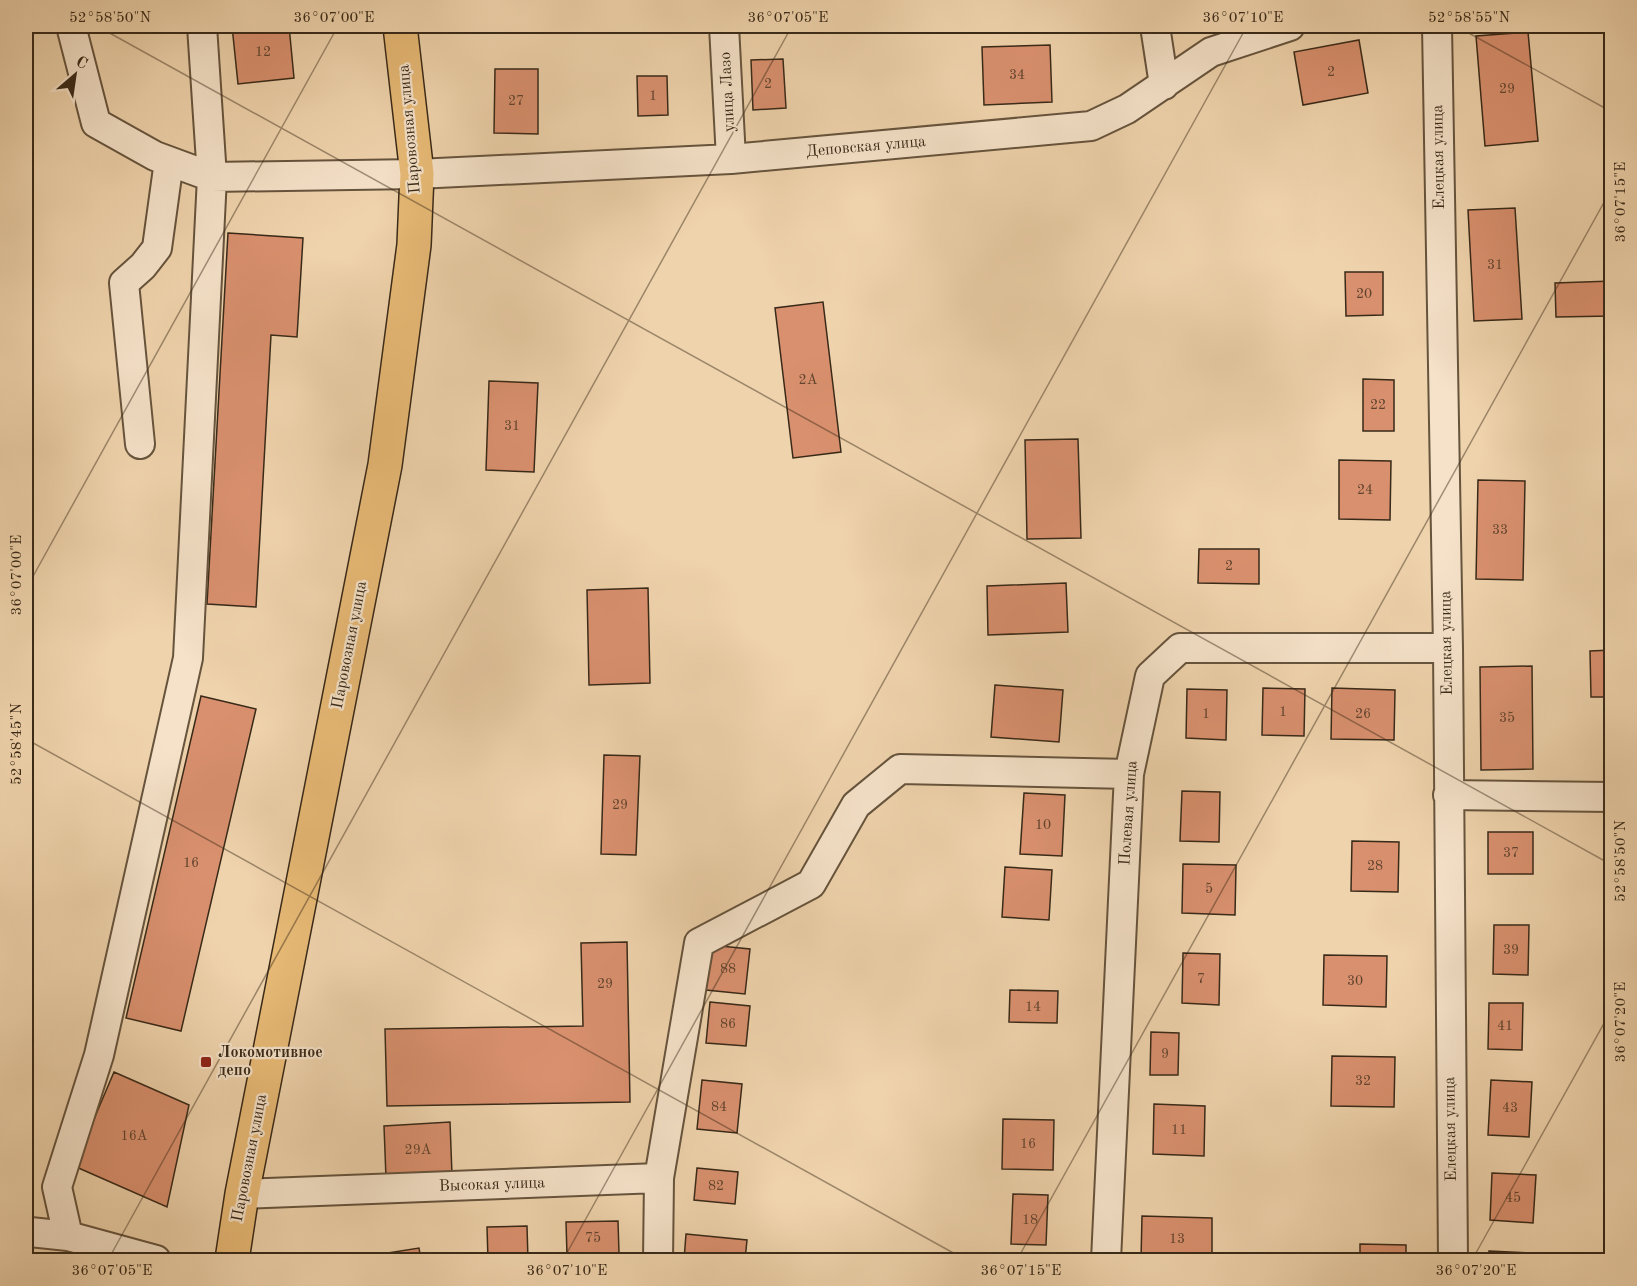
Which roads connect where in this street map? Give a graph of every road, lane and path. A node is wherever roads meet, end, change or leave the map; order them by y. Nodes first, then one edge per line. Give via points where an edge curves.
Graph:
1 (71, 26) edge
2 (202, 26) edge
3 (400, 26) edge
4 (724, 26) edge
5 (1155, 26) edge
6 (1290, 26) edge
7 (1437, 26) edge
8 (1164, 85) junction
9 (731, 159) junction
10 (169, 161) junction
11 (417, 174) junction
12 (212, 177) junction
13 (140, 444) dead end
14 (1448, 648) junction
15 (1129, 774) junction
16 (1448, 795) junction
17 (1611, 797) edge
18 (659, 1178) junction
19 (242, 1194) junction
20 (26, 1234) edge
21 (68, 1236) junction
22 (156, 1260) edge
23 (232, 1260) edge
24 (658, 1260) edge
25 (1106, 1260) edge
26 (1453, 1260) edge

1 - 10 street via 96,123
2 - 12 street
3 - 11 main road, Паровозная улица
4 - 9 street, улица Лазо
5 - 8 street
6 - 8 street, Деповская улица via 1211,52
7 - 14 street, Елецкая улица
8 - 9 street, Деповская улица via 1091,126
9 - 11 street, Деповская улица
10 - 12 street
10 - 13 street via 158,248 124,282
11 - 12 street, Деповская улица
11 - 19 main road, Паровозная улица via 414,245 385,465
12 - 21 street via 188,658 99,1055 57,1187
14 - 15 street, Полевая улица via 1180,648 1150,676
14 - 16 street, Елецкая улица
15 - 18 street via 900,769 856,805 811,884 699,943
15 - 25 street, Полевая улица
16 - 17 street
16 - 26 street, Елецкая улица
18 - 19 street, Высокая улица
18 - 24 street
19 - 23 main road, Паровозная улица
20 - 21 street
21 - 22 street

